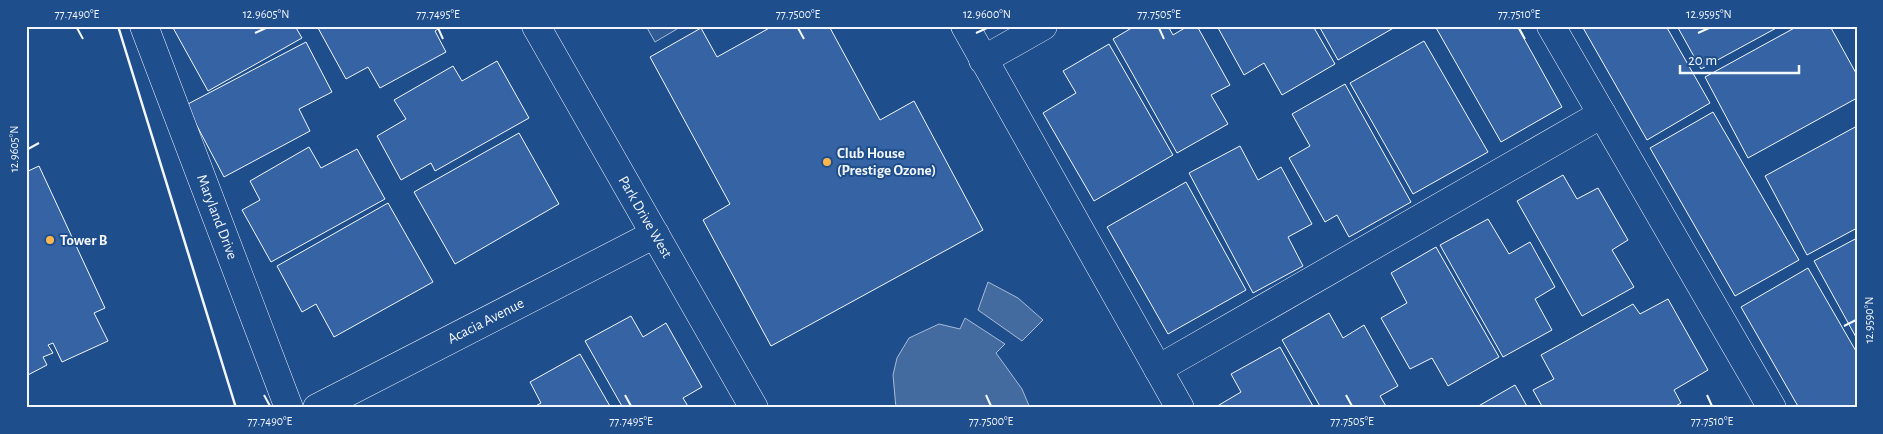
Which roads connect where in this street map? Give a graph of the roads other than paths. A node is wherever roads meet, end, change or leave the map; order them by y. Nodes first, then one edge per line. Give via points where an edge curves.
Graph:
1 (144, 26) edge
2 (536, 26) edge
3 (964, 26) edge
4 (1043, 26) edge
5 (1551, 26) edge
6 (983, 60) junction
7 (1602, 114) junction
8 (654, 234) junction
9 (1158, 368) junction
10 (289, 408) edge
11 (317, 408) edge
12 (754, 408) edge
13 (1180, 408) edge
14 (1772, 408) edge

1 - 10 street, Maryland Drive
2 - 8 street, Park Drive West
3 - 6 street
4 - 6 street
5 - 7 street
6 - 9 street
7 - 9 street
7 - 14 street
8 - 11 street, Acacia Avenue
8 - 12 street, Park Drive West
9 - 13 street

